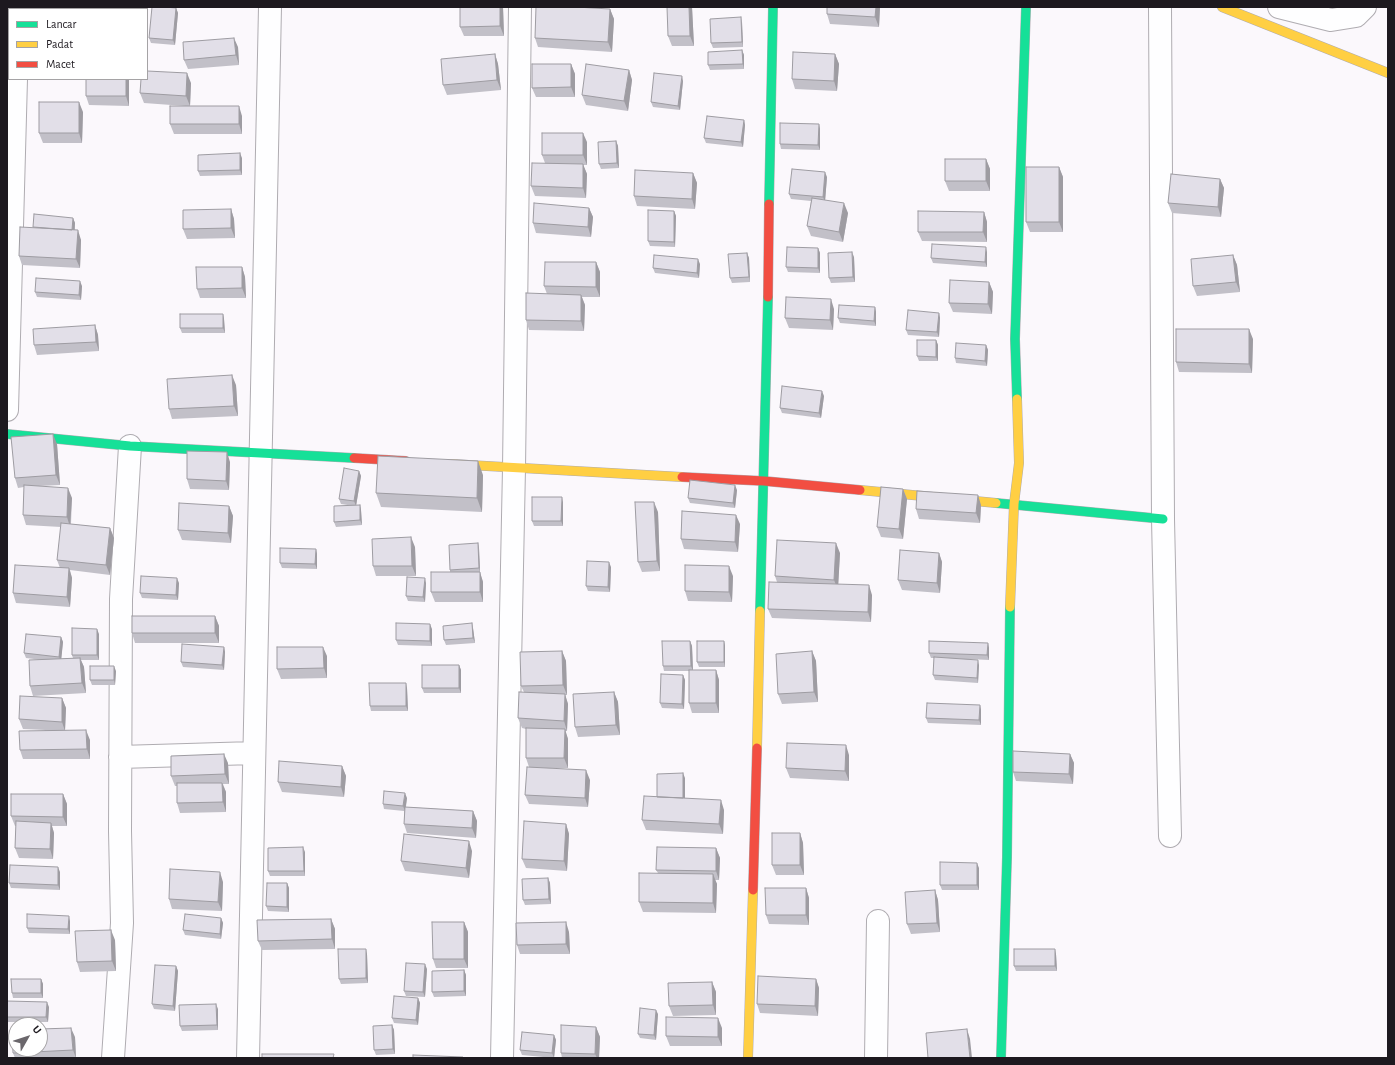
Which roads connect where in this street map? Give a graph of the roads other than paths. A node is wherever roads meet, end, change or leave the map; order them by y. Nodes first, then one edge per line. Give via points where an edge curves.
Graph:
1 (270, 7) edge
2 (520, 7) edge
3 (774, 7) edge
4 (1026, 7) edge
5 (1160, 7) edge
6 (1222, 7) edge
7 (1279, 7) edge
8 (1365, 7) edge
9 (1388, 73) edge
10 (16, 80) edge
11 (7, 410) edge
12 (7, 434) edge
13 (130, 446) junction
14 (261, 452) junction
15 (419, 462) edge
16 (442, 464) edge
17 (514, 468) junction
18 (764, 481) junction
19 (1014, 504) junction
20 (1163, 519) junction
21 (254, 753) junction
22 (120, 758) junction
23 (1170, 836) dead end
24 (878, 921) dead end
25 (113, 1058) edge
26 (248, 1058) edge
27 (502, 1058) edge
28 (748, 1058) edge
29 (876, 1058) edge
30 (1001, 1058) edge

1 - 14 street
2 - 17 street
3 - 18 street
4 - 19 street via 1015,339 1019,463
5 - 20 street
6 - 9 street
7 - 8 street via 1331,20 1356,16
10 - 11 street
12 - 13 street
13 - 14 street
13 - 22 street via 122,599
14 - 15 street
14 - 21 street
16 - 17 street
17 - 18 street
17 - 27 street
18 - 19 street
18 - 28 street
19 - 20 street
19 - 30 street via 1008,643 1007,857
20 - 23 street
21 - 22 street
21 - 26 street
22 - 25 street via 122,923
24 - 29 street

